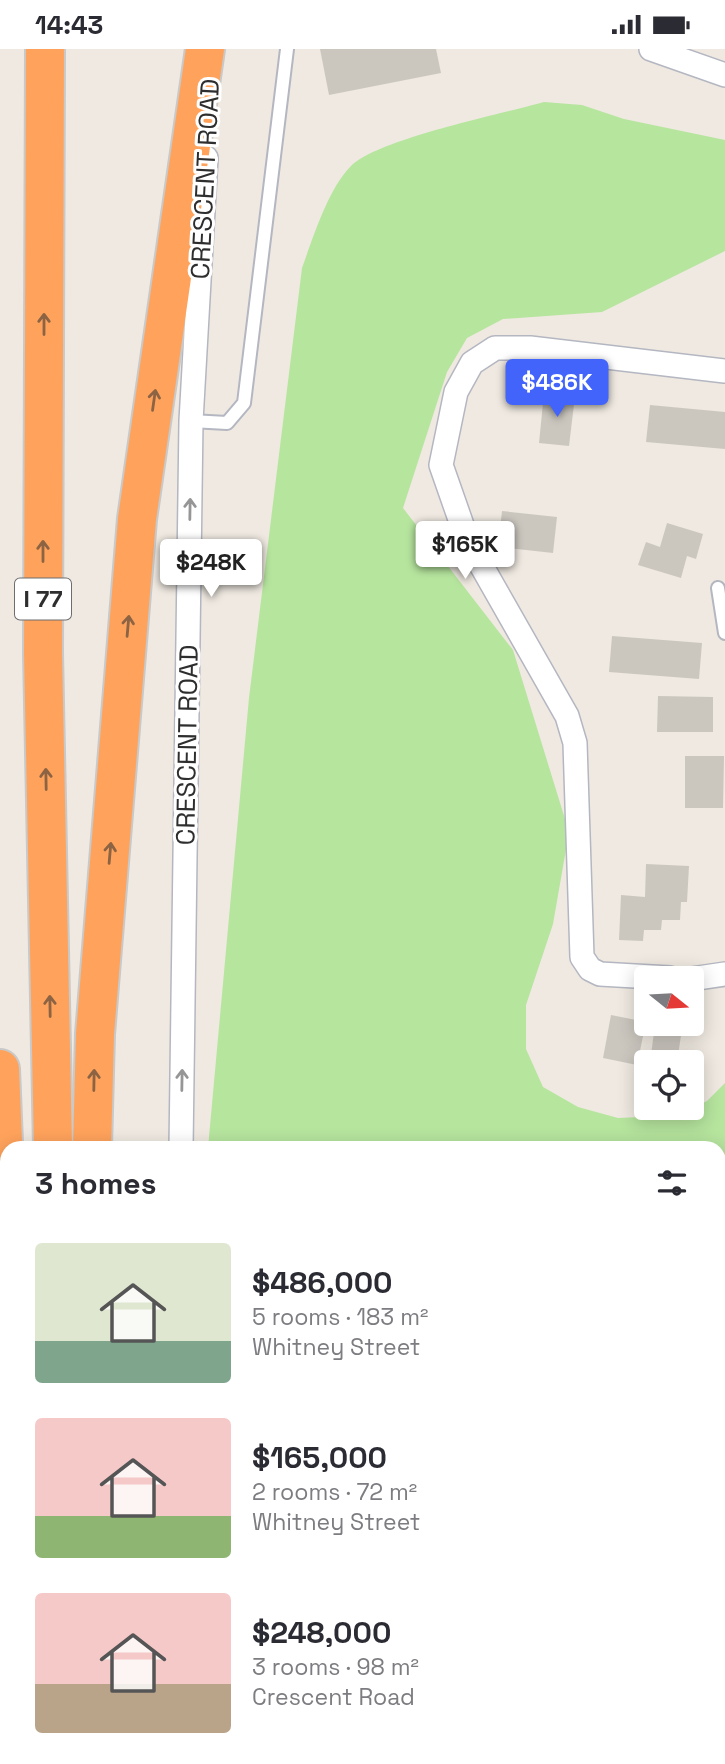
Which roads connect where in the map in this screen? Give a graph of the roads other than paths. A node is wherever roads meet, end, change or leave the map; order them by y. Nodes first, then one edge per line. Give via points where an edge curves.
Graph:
1 (45, 49) edge
2 (205, 49) edge
3 (212, 49) edge
4 (287, 49) edge
5 (651, 49) edge
6 (725, 75) edge
7 (725, 371) edge
8 (191, 421) junction
9 (718, 588) dead end
10 (725, 633) edge
11 (725, 974) edge
12 (634, 976) edge
13 (704, 977) edge
14 (0, 1069) edge
15 (3, 1141) edge
16 (53, 1141) edge
17 (92, 1141) edge
18 (181, 1141) edge

16 -> 1 highway, I 77 via 43,653
17 -> 2 highway via 95,1034 137,519
3 - 8 street, CRESCENT ROAD
4 - 8 lane via 244,403 227,423
5 - 6 street
7 - 12 street via 495,348 472,363 456,392 441,465 476,556 567,716 575,743 582,957 600,974
18 -> 8 street, CRESCENT ROAD
9 - 10 lane
11 - 13 street
14 - 15 highway

